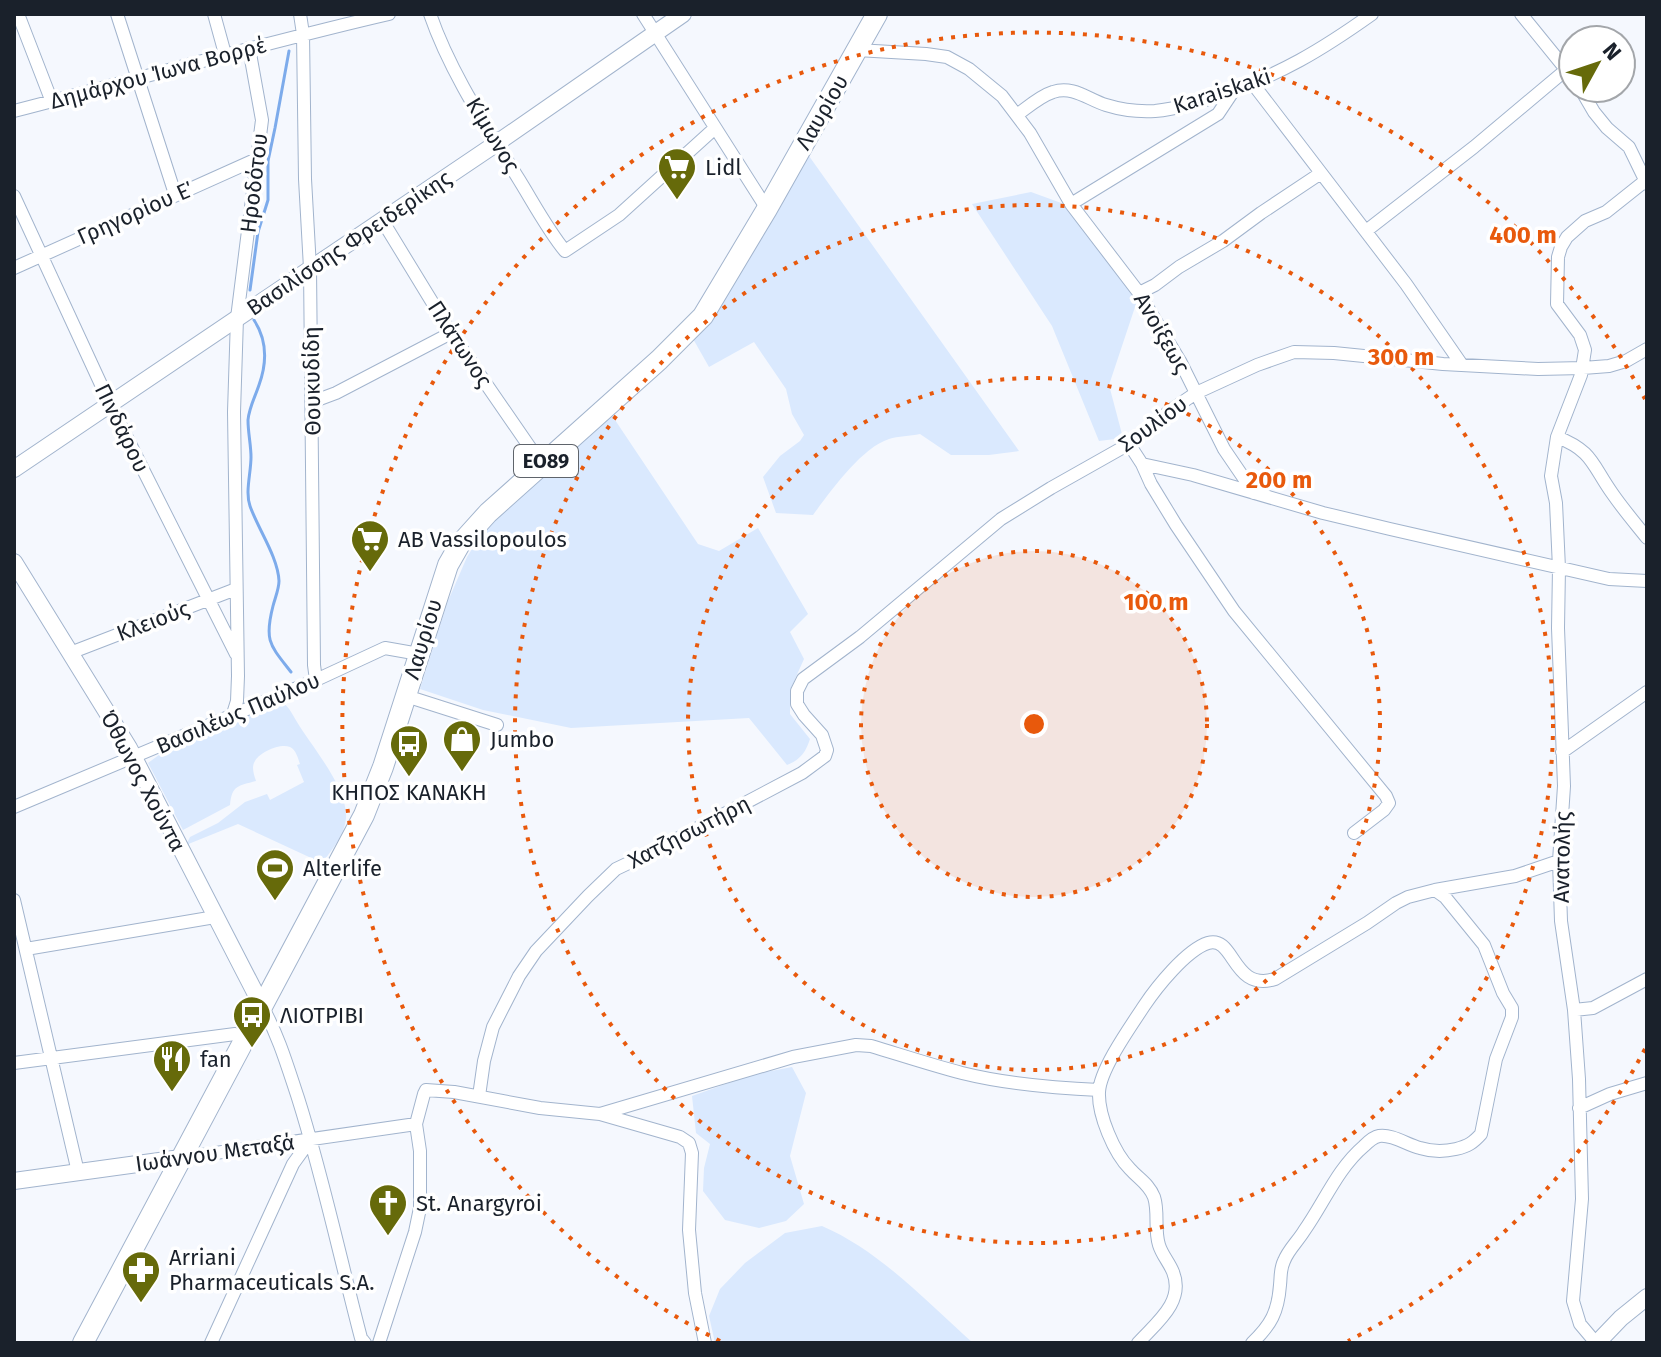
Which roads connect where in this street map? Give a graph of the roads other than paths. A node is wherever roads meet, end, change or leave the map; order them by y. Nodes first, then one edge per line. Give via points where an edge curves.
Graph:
1 (18, 14) edge
2 (117, 14) edge
3 (214, 14) edge
4 (300, 14) edge
5 (389, 14) edge
6 (430, 14) edge
7 (643, 14) edge
8 (683, 14) edge
9 (877, 14) edge
10 (1372, 14) edge
11 (1521, 14) edge
12 (655, 33) junction
13 (303, 34) junction
14 (249, 48) junction
15 (857, 50) junction
16 (225, 54) junction
17 (1557, 57) edge
18 (138, 80) junction
19 (1557, 83) edge
20 (1253, 84) junction
21 (1234, 90) junction
22 (52, 102) junction
23 (1589, 104) edge
24 (14, 111) edge
25 (1017, 115) junction
26 (715, 128) junction
27 (497, 143) junction
28 (257, 159) junction
29 (1321, 173) junction
30 (1646, 183) edge
31 (175, 194) junction
32 (14, 196) edge
33 (1071, 204) junction
34 (767, 209) junction
35 (382, 220) junction
36 (1366, 231) junction
37 (42, 254) junction
38 (14, 268) edge
39 (310, 268) junction
40 (1139, 293) junction
41 (237, 318) junction
42 (451, 333) junction
43 (1647, 349) edge
44 (1462, 365) junction
45 (1583, 368) junction
46 (1196, 393) junction
47 (312, 402) junction
48 (110, 404) junction
49 (1557, 437) junction
50 (1129, 444) junction
51 (1142, 464) junction
52 (542, 465) junction
53 (14, 469) edge
54 (1254, 493) junction
55 (1647, 538) edge
56 (14, 562) edge
57 (1559, 568) junction
58 (1647, 581) edge
59 (236, 589) junction
60 (207, 600) junction
61 (70, 653) junction
62 (419, 654) junction
63 (237, 657) junction
64 (316, 680) junction
65 (1647, 692) edge
66 (406, 696) junction
67 (233, 714) junction
68 (497, 725) dead end
69 (827, 750) joint
70 (1562, 752) junction
71 (134, 758) junction
72 (14, 807) edge
73 (1354, 833) dead end
74 (1559, 861) junction
75 (1435, 890) junction
76 (14, 900) edge
77 (215, 917) junction
78 (26, 949) junction
79 (1647, 979) edge
80 (262, 1006) junction
81 (1574, 1010) junction
82 (243, 1039) junction
83 (52, 1058) junction
84 (14, 1063) edge
85 (1647, 1083) edge
86 (1099, 1090) junction
87 (479, 1096) junction
88 (1579, 1108) junction
89 (600, 1114) junction
90 (416, 1124) junction
91 (311, 1139) junction
92 (181, 1158) junction
93 (78, 1172) junction
94 (14, 1181) edge
95 (1647, 1297) edge
96 (83, 1343) edge
97 (211, 1343) edge
98 (365, 1343) edge
99 (379, 1343) edge
100 (705, 1343) edge
101 (1138, 1343) edge
102 (1252, 1343) edge
103 (1596, 1343) edge

1 - 22 street
2 - 18 street
3 - 16 street
4 - 13 street, Θουκυδίδη
5 - 13 street, Δημάρχου Ίωνα Βορρέ
6 - 27 street, Κίμωνος via 441,45
7 - 12 street
8 - 12 street, Βασιλίσσης Φρειδερίκης
9 - 15 main road, Λαυρίου / ΕΟ89
10 - 20 street, Karaiskaki via 1315,53
11 - 17 street
12 - 26 street
12 - 27 street, Βασιλίσσης Φρειδερίκης
13 - 14 street, Δημάρχου Ίωνα Βορρέ
13 - 39 street, Θουκυδίδη
14 - 16 street, Δημάρχου Ίωνα Βορρέ
14 - 28 street, Ηροδότου via 262,120
15 - 25 street, Ανοίξεως via 954,60 992,87
15 - 34 main road, Λαυρίου / ΕΟ89
16 - 18 street, Δημάρχου Ίωνα Βορρέ
18 - 22 street, Δημάρχου Ίωνα Βορρέ
18 - 31 street
19 - 36 street
20 - 21 street, Karaiskaki
20 - 29 street
21 - 25 street, Karaiskaki via 1136,112 1060,90
21 - 33 street via 1218,114
22 - 24 street, Δημάρχου Ίωνα Βορρέ
23 - 30 street via 1629,147
25 - 33 street, Ανοίξεως
26 - 27 street, Κίμωνος via 619,215 565,251
26 - 34 street
27 - 35 street, Βασιλίσσης Φρειδερίκης
28 - 31 street, Γρηγορίου Ε΄
28 - 41 street, Ηροδότου
29 - 36 street
29 - 40 street
30 - 45 street via 1578,226 1559,252 1557,304 1584,343
31 - 37 street, Γρηγορίου Ε΄
32 - 37 street, Πινδάρου
33 - 40 street, Ανοίξεως
34 - 52 main road, Λαυρίου / ΕΟ89 via 703,316
35 - 39 street, Βασιλίσσης Φρειδερίκης
35 - 42 street, Πλάτωνος
36 - 44 street
37 - 38 street, Γρηγορίου Ε΄
37 - 48 street, Πινδάρου
39 - 41 street, Βασιλίσσης Φρειδερίκης
39 - 47 street, Θουκυδίδη
40 - 46 street, Ανοίξεως
41 - 48 street, Βασιλίσσης Φρειδερίκης
41 - 59 street, Ηροδότου
42 - 47 street
42 - 52 street, Πλάτωνος
43 - 45 street, Σουλίου via 1621,363
44 - 45 street, Σουλίου
44 - 46 street, Σουλίου via 1294,352
45 - 49 street, Ανατολής
46 - 50 street, Σουλίου
46 - 54 street, Ανοίξεως
47 - 64 street, Θουκυδίδη
48 - 53 street, Βασιλίσσης Φρειδερίκης
48 - 60 street, Πινδάρου
49 - 55 street via 1591,459
49 - 57 street, Ανατολής via 1551,476
50 - 51 street
50 - 69 street, Σουλίου via 1001,519 803,679 797,704 822,735
51 - 54 street
51 - 73 street via 1234,611 1386,796 1384,810
52 - 62 main road, Λαυρίου / ΕΟ89 via 476,524 452,556
54 - 57 street
56 - 61 street, Όθωνος Χούντα
57 - 58 street
57 - 70 street, Ανατολής
59 - 60 street, Κλειούς
59 - 63 street, Ηροδότου
60 - 61 street, Κλειούς
60 - 63 street, Πινδάρου
61 - 71 street, Όθωνος Χούντα
62 - 64 street, Βασιλέως Παύλου via 385,648
62 - 66 main road, Λαυρίου / ΕΟ89
63 - 67 street, Ηροδότου
64 - 67 street, Βασιλέως Παύλου
65 - 70 street
66 - 68 street
66 - 80 main road, Λαυρίου / ΕΟ89 via 364,815
67 - 71 street, Βασιλέως Παύλου
69 - 87 street, Χατζησωτήρη via 820,762 802,773 616,869 588,896 519,976 493,1027
70 - 74 street, Ανατολής
71 - 72 street, Βασιλέως Παύλου
71 - 77 street, Όθωνος Χούντα
74 - 75 street via 1515,876
74 - 81 street, Ανατολής via 1561,921
75 - 86 street via 1396,903 1267,982 1249,979 1218,943 1200,946 1150,997 1115,1052
75 - 102 street via 1484,945 1512,1008 1481,1134 1468,1146 1438,1152 1379,1136 1358,1151 1285,1256 1273,1318
76 - 78 street
77 - 78 street
77 - 80 street, Όθωνος Χούντα
78 - 83 street
79 - 81 street via 1593,1008
80 - 82 main road, Λαυρίου / ΕΟ89
80 - 91 street via 276,1032
81 - 88 street, Ανατολής
82 - 83 street via 235,1034
82 - 92 main road, Λαυρίου / ΕΟ89
83 - 84 street
83 - 93 street
85 - 88 street
86 - 89 street via 962,1073 856,1045 793,1057
86 - 101 street via 1116,1150 1153,1195 1159,1244 1175,1278 1170,1308
87 - 89 street
87 - 90 street via 426,1090
88 - 103 street, Ανατολής via 1582,1199 1573,1301 1580,1324
89 - 100 street via 689,1143 691,1267
90 - 91 street, Ιωάννου Μεταξά
90 - 99 street via 420,1208
91 - 92 street, Ιωάννου Μεταξά
91 - 97 street via 293,1164
91 - 98 street
92 - 93 street, Ιωάννου Μεταξά
92 - 96 main road, Λαυρίου / ΕΟ89
93 - 94 street, Ιωάννου Μεταξά
95 - 103 street

